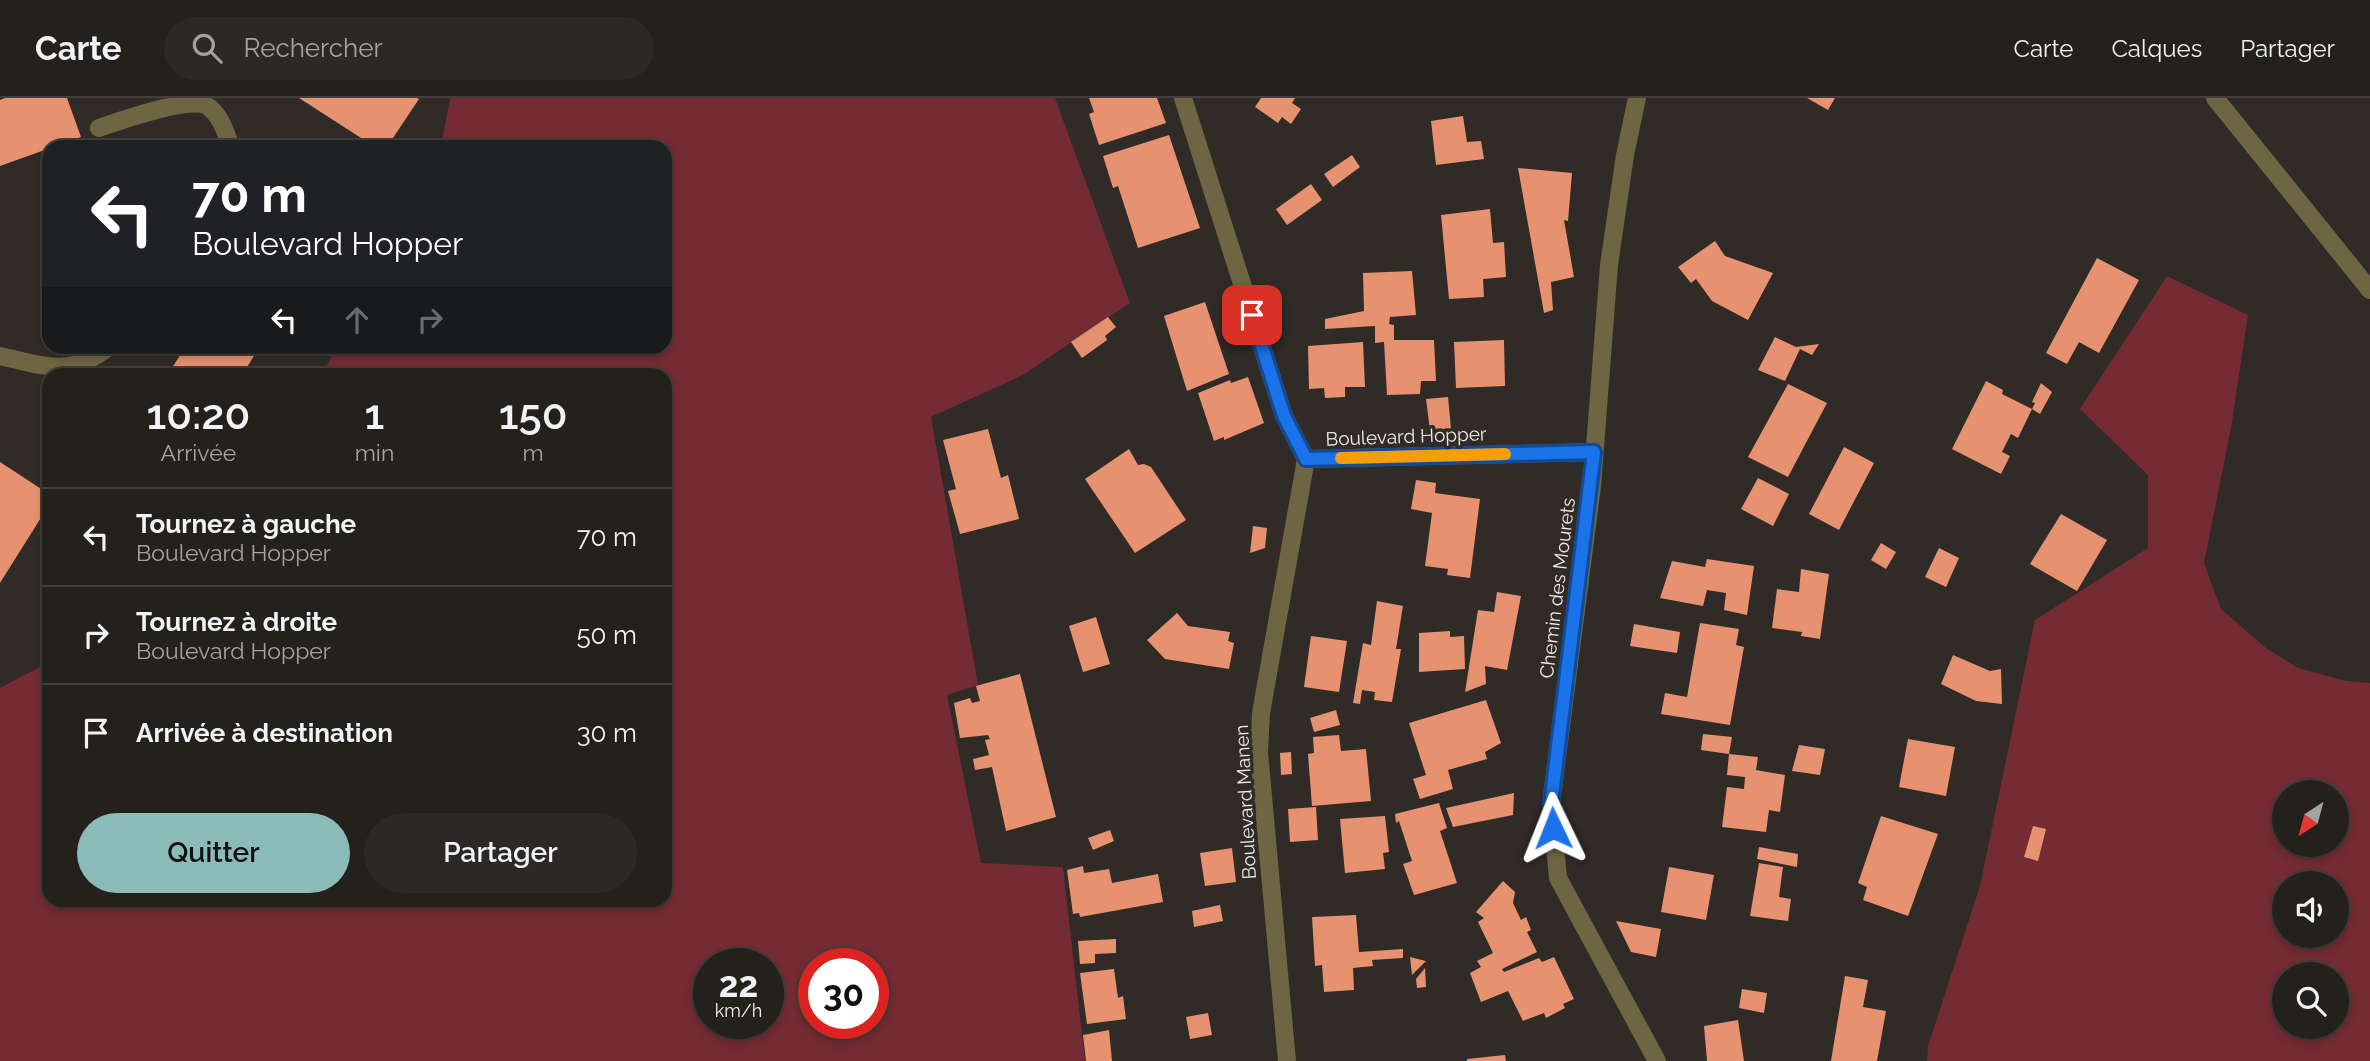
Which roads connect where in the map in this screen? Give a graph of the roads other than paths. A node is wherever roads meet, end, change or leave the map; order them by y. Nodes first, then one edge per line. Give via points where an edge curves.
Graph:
1 (1183, 98) edge
2 (1637, 98) edge
3 (2215, 98) edge
4 (99, 128) dead end
5 (228, 140) edge
6 (2370, 290) edge
7 (100, 354) edge
8 (0, 356) edge
9 (59, 368) edge
10 (67, 368) edge
11 (1594, 452) junction
12 (1306, 459) junction
13 (1287, 1061) edge
14 (1657, 1061) edge

1 - 12 street, Boulevard Hopper via 1284,416
2 - 11 street, Chemin des Mourets via 1609,265
3 - 6 street
4 - 5 street via 183,100 204,103 222,122
7 - 10 street
8 - 9 street
11 - 12 street, Boulevard Hopper
11 - 14 street, Chemin des Mourets via 1551,804 1558,878
12 - 13 street, Boulevard Manen via 1261,713 1259,752

